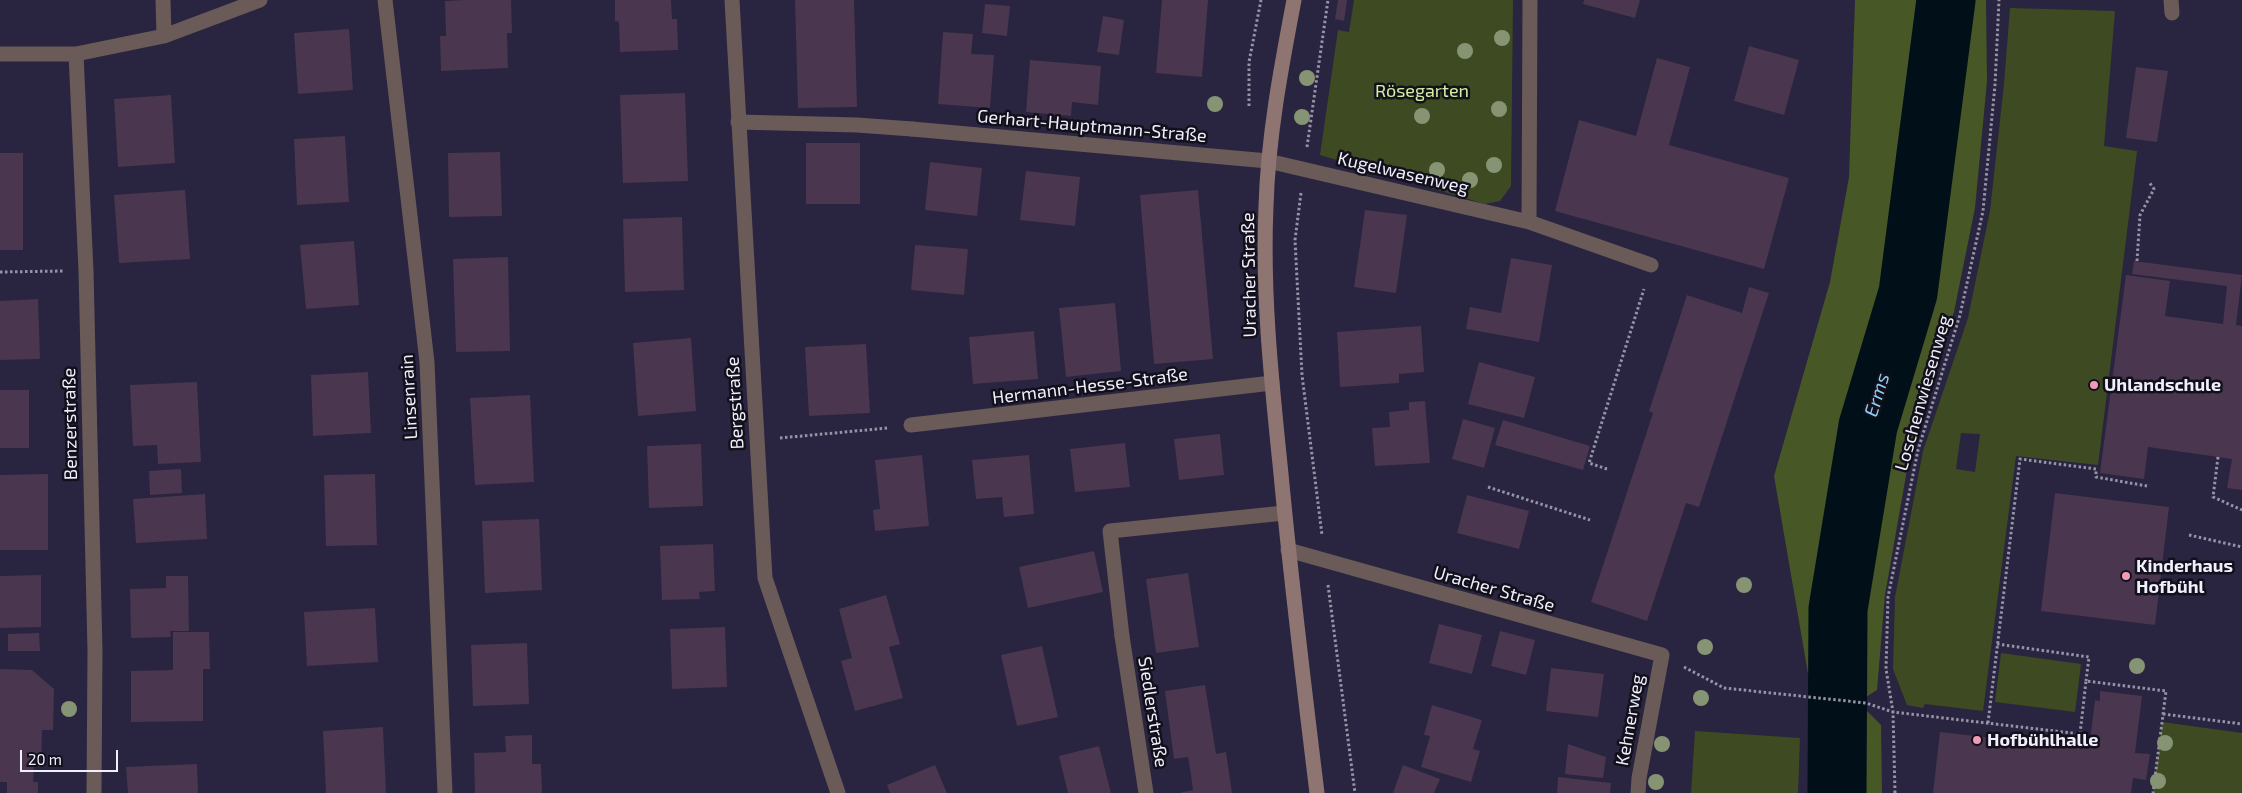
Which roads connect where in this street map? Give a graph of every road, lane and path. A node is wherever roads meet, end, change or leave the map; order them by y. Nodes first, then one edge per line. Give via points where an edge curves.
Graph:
1 (164, 0) edge
2 (260, 0) edge
3 (385, 0) edge
4 (732, 0) edge
5 (1294, 0) edge
6 (1328, 0) edge
7 (1530, 0) edge
8 (1999, 0) edge
9 (164, 36) junction
10 (0, 54) edge
11 (76, 54) junction
12 (738, 122) junction
13 (1268, 161) junction
14 (1304, 169) junction
15 (2149, 182) dead end
16 (1529, 222) junction
17 (2137, 261) dead end
18 (1651, 265) joint
19 (86, 271) junction
20 (0, 272) edge
21 (1272, 384) junction
22 (911, 425) joint
23 (756, 440) junction
24 (2218, 457) dead end
25 (1607, 469) dead end
26 (1488, 486) dead end
27 (2147, 486) dead end
28 (2242, 510) edge
29 (1284, 513) junction
30 (1590, 520) dead end
31 (2188, 535) dead end
32 (2242, 547) edge
33 (1288, 550) junction
34 (1325, 560) junction
35 (1997, 644) junction
36 (1662, 655) junction
37 (2086, 681) junction
38 (1893, 712) junction
39 (2163, 714) junction
40 (1988, 723) junction
41 (2242, 724) edge
42 (94, 793) edge
43 (445, 793) edge
44 (838, 793) edge
45 (1146, 793) edge
46 (1317, 793) edge
47 (1355, 793) edge
48 (1638, 793) edge
49 (1895, 793) edge
50 (2153, 793) edge

1 - 9 street
2 - 9 street
3 - 43 street, Linsenrain via 427,362
4 - 12 street, Bergstraße
5 - 13 street, Uracher Straße
6 - 14 path
7 - 16 street
8 - 38 path, Loschenwiesenweg via 1995,85 1982,211 1960,315 1918,450 1888,597 1886,669
9 - 11 street
10 - 11 street
11 - 19 street, Benzerstraße
12 - 13 street, Gerhart-Hauptmann-Straße via 912,129
12 - 23 street, Bergstraße
13 - 14 street, Kugelwasenweg
13 - 21 street, Uracher Straße via 1266,279
14 - 16 street, Kugelwasenweg
14 - 34 path via 1295,240 1302,375
15 - 17 path via 2154,189 2140,216
16 - 18 street, Kugelwasenweg
18 - 25 path via 1589,464
19 - 20 path
19 - 42 street, Benzerstraße
21 - 22 street, Hermann-Hesse-Straße
21 - 29 street, Uracher Straße
22 - 23 path
23 - 44 street, Bergstraße via 765,578
24 - 28 path via 2213,497
26 - 30 path
27 - 35 path via 2096,477 2096,469 2020,459
29 - 33 street, Uracher Straße
29 - 45 street, Siedlerstraße via 1110,531
31 - 32 path
33 - 34 street, Uracher Straße
33 - 46 street, Uracher Straße
34 - 36 street, Uracher Straße
34 - 47 path
35 - 37 path via 2089,657
35 - 40 path
36 - 38 path via 1724,688 1866,703
36 - 48 street, Kehnerweg
37 - 39 path via 2166,691
37 - 40 path via 2080,734
38 - 40 path
38 - 49 path, Loschenwiesenweg
39 - 41 path
39 - 50 path

